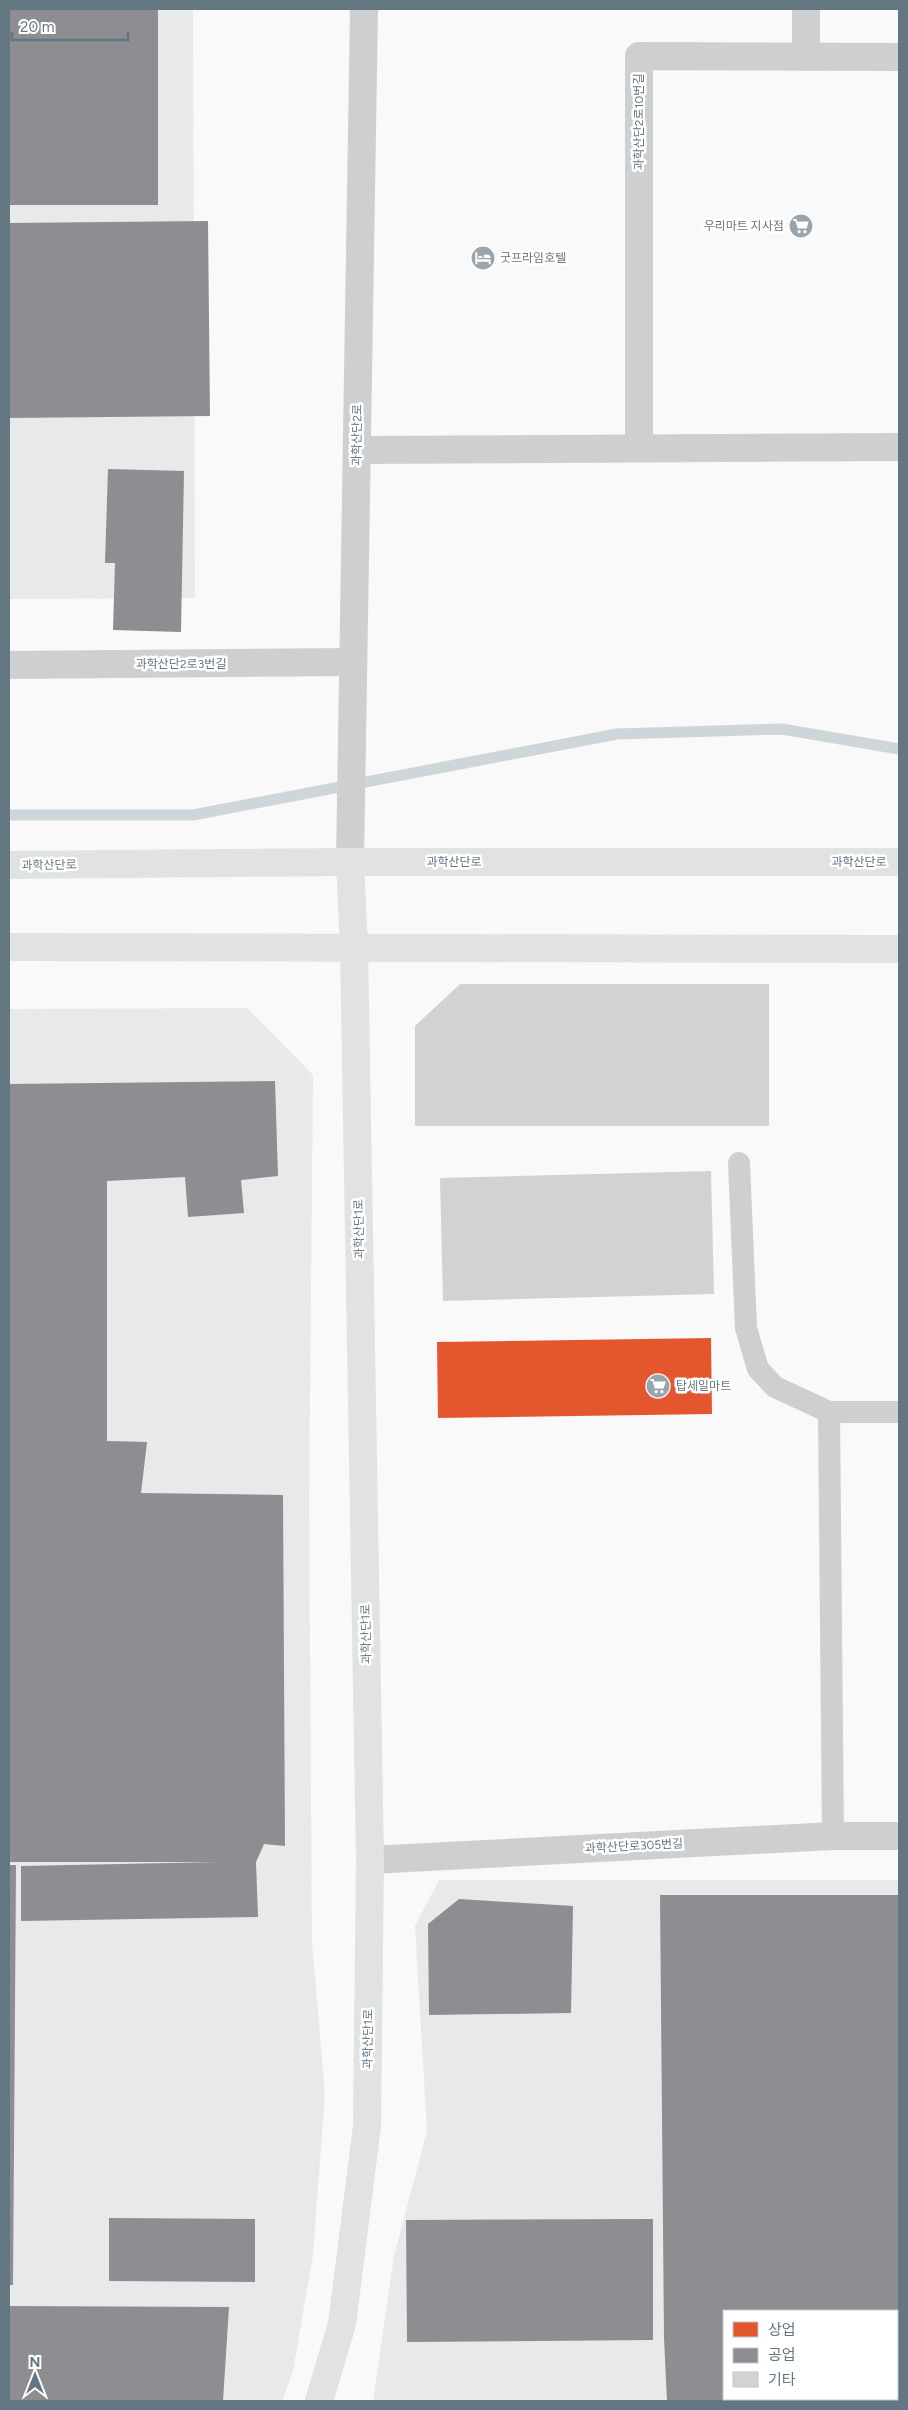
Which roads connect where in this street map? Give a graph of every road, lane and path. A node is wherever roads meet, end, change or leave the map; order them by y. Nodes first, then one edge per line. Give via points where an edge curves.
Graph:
1 (364, 9) edge
2 (806, 9) edge
3 (806, 57) junction
4 (899, 57) edge
5 (639, 447) junction
6 (899, 448) edge
7 (357, 450) junction
8 (353, 662) junction
9 (9, 665) edge
10 (350, 862) junction
11 (899, 862) edge
12 (9, 865) edge
13 (9, 947) edge
14 (354, 947) junction
15 (899, 948) edge
16 (740, 1163) dead end
17 (829, 1412) junction
18 (899, 1412) edge
19 (833, 1836) junction
20 (899, 1836) edge
21 (370, 1860) junction
22 (319, 2401) edge

1 - 7 street, 과학산단2로
2 - 3 street
3 - 4 street, 과학산단2로10번길
3 - 5 street, 과학산단2로10번길 via 639,56
5 - 6 street
5 - 7 street
7 - 8 street, 과학산단2로
8 - 9 street, 과학산단2로3번길
8 - 10 street, 과학산단2로
10 - 11 main road, 과학산단로
10 - 12 main road, 과학산단로
10 - 14 main road, 과학산단1로
13 - 14 main road
14 - 15 main road
14 - 21 main road, 과학산단1로
16 - 17 lane via 746,1328 758,1369 775,1387
17 - 18 lane
17 - 19 lane
19 - 20 street, 과학산단로305번길
19 - 21 street, 과학산단로305번길
21 - 22 main road, 과학산단1로 via 367,2126 342,2324

